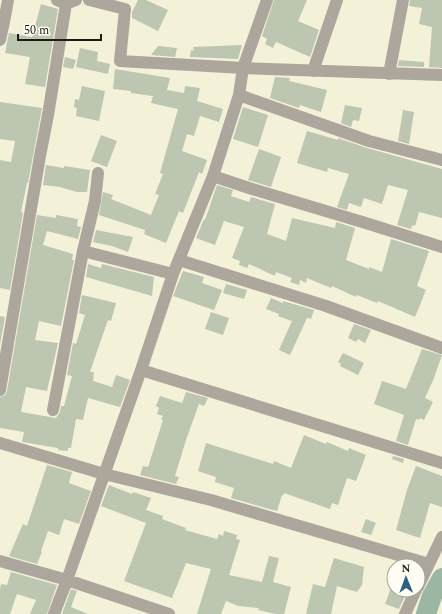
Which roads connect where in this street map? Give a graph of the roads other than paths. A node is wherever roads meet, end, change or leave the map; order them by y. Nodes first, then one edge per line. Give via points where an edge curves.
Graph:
1 (8, 0) edge
2 (89, 0) edge
3 (267, 0) edge
4 (336, 0) edge
5 (403, 0) edge
6 (66, 1) edge
7 (127, 5) edge
8 (2, 23) edge
9 (0, 40) edge
10 (243, 68) junction
11 (313, 71) junction
12 (389, 74) junction
13 (442, 75) edge
14 (239, 95) junction
15 (442, 160) edge
16 (98, 173) dead end
17 (213, 176) junction
18 (442, 247) edge
19 (83, 252) junction
20 (179, 260) junction
21 (173, 274) junction
22 (442, 348) edge
23 (141, 370) junction
24 (0, 390) edge
25 (54, 410) dead end
26 (0, 443) edge
27 (442, 463) edge
28 (104, 474) junction
29 (442, 537) edge
30 (0, 561) edge
31 (429, 564) junction
32 (426, 570) edge
33 (67, 580) junction
34 (412, 598) edge
35 (54, 614) edge
36 (169, 614) edge
37 (405, 614) edge

1 - 8 street
2 - 7 street
3 - 10 street
4 - 11 street
5 - 12 street
6 - 24 street
7 - 10 street via 120,61
8 - 9 street
10 - 11 street
10 - 14 street
11 - 12 street
12 - 13 street
14 - 15 street via 369,141
14 - 17 street
16 - 19 street via 95,201
17 - 18 street
17 - 20 street
19 - 21 street
19 - 25 street
20 - 21 street
20 - 22 street via 326,306
21 - 23 street
23 - 27 street
23 - 28 street
26 - 28 street
28 - 31 street via 211,500
28 - 33 street
29 - 31 street
30 - 33 street
31 - 32 street
33 - 35 street
33 - 36 street
34 - 37 street

